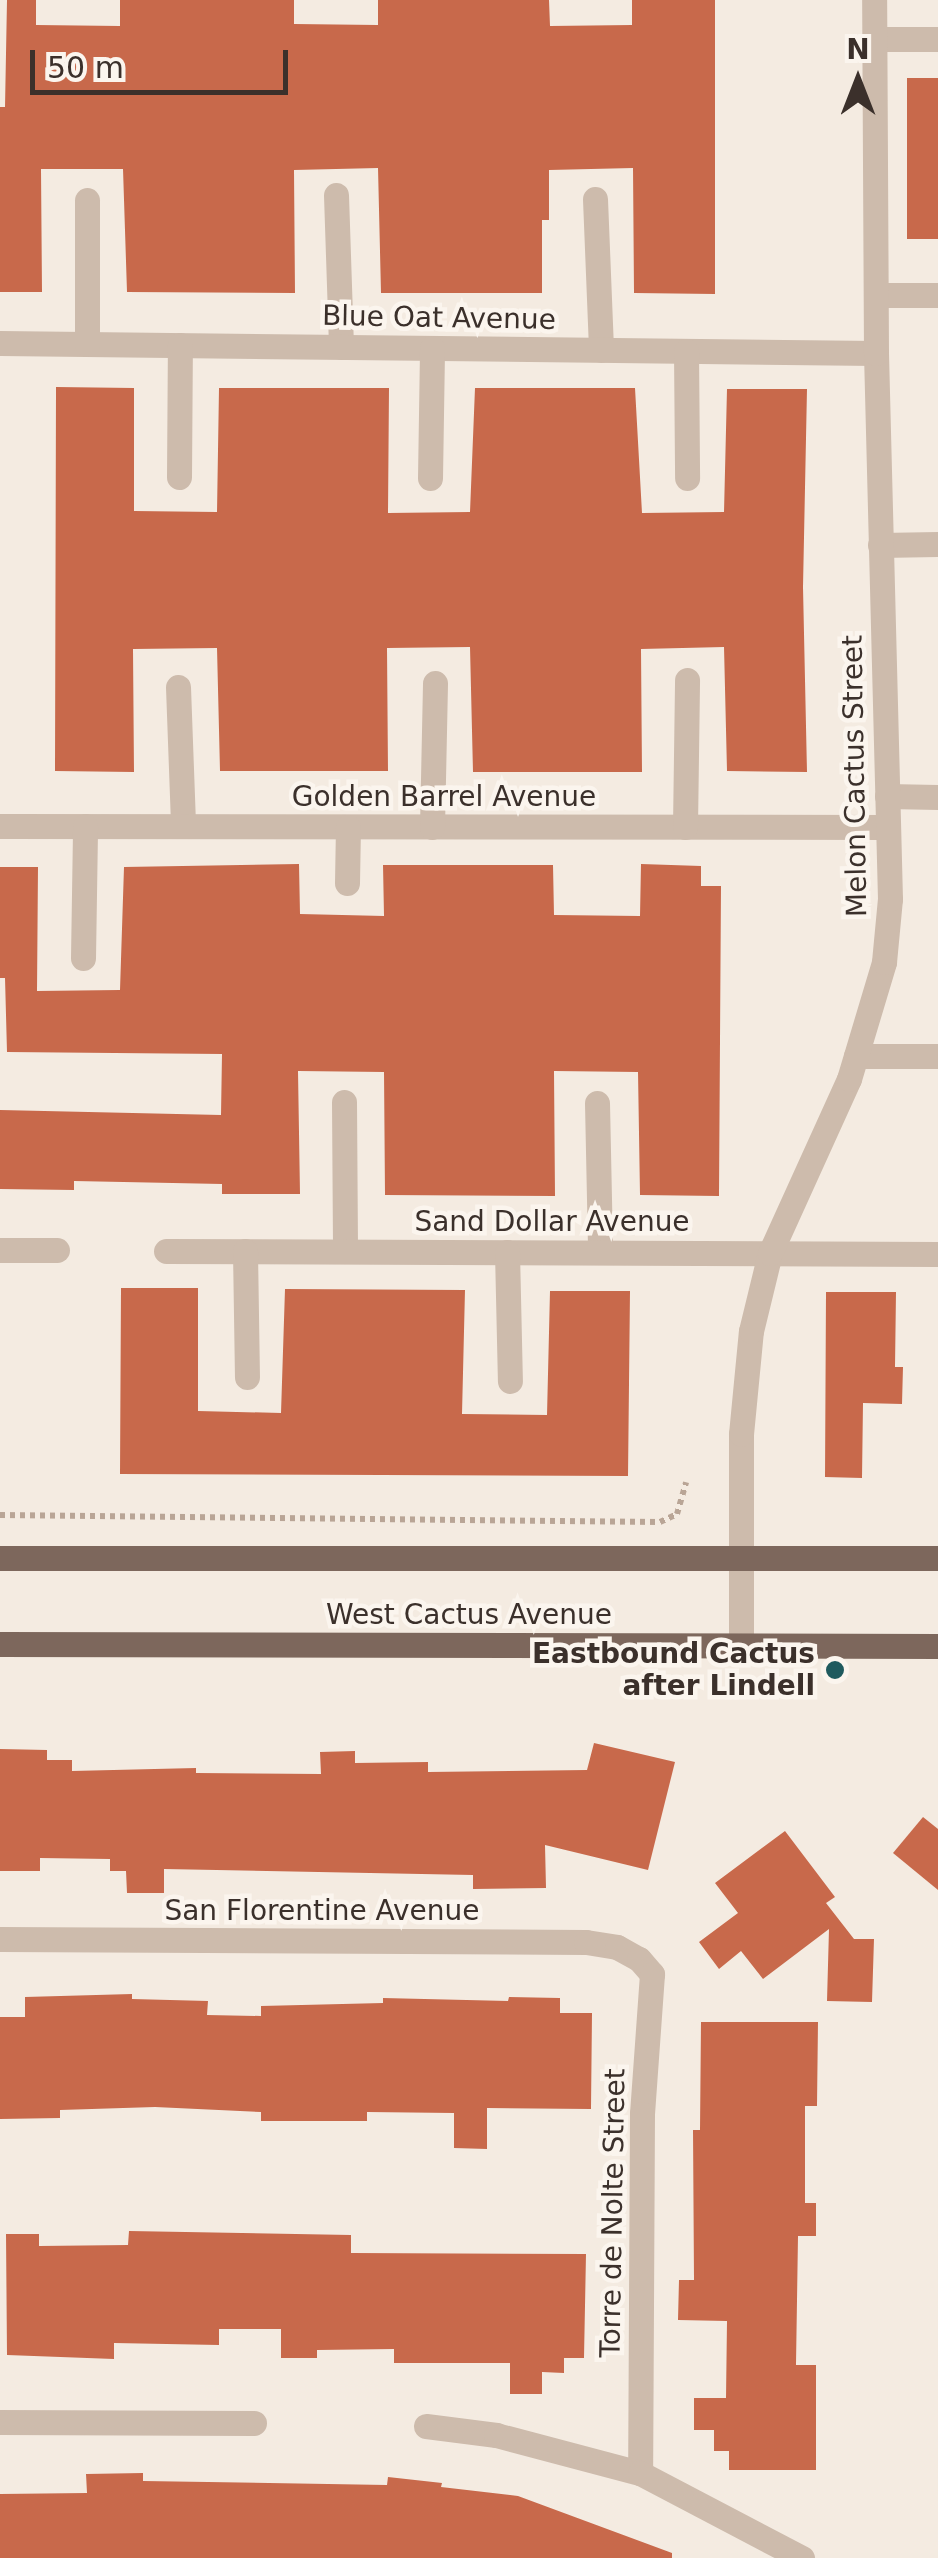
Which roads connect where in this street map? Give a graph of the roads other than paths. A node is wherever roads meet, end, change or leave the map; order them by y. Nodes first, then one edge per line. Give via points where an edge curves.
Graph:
1 (874, 0) edge
2 (874, 39) junction
3 (938, 39) edge
4 (336, 195) dead end
5 (596, 199) dead end
6 (87, 200) dead end
7 (876, 294) junction
8 (938, 294) edge
9 (0, 343) edge
10 (87, 344) junction
11 (180, 346) junction
12 (341, 347) junction
13 (432, 348) junction
14 (602, 350) junction
15 (686, 351) junction
16 (876, 354) junction
17 (179, 477) dead end
18 (430, 478) dead end
19 (687, 478) dead end
20 (938, 544) edge
21 (880, 545) junction
22 (687, 680) dead end
23 (435, 683) dead end
24 (178, 687) dead end
25 (888, 796) junction
26 (938, 797) edge
27 (0, 826) edge
28 (84, 826) junction
29 (183, 826) junction
30 (348, 827) junction
31 (432, 827) junction
32 (685, 827) junction
33 (888, 827) junction
34 (348, 883) dead end
35 (83, 958) dead end
36 (856, 1056) junction
37 (938, 1056) edge
38 (344, 1102) dead end
39 (597, 1103) dead end
40 (0, 1250) edge
41 (57, 1250) dead end
42 (166, 1251) dead end
43 (245, 1251) junction
44 (344, 1251) junction
45 (507, 1252) junction
46 (600, 1252) junction
47 (770, 1253) junction
48 (938, 1254) edge
49 (246, 1377) dead end
50 (510, 1381) dead end
51 (0, 1558) edge
52 (742, 1558) junction
53 (938, 1558) edge
54 (0, 1644) edge
55 (741, 1646) junction
56 (938, 1646) edge
57 (0, 1939) edge
58 (639, 1960) joint
59 (0, 2422) edge
60 (254, 2424) dead end
61 (426, 2426) dead end
62 (640, 2472) junction
63 (802, 2558) edge

1 - 2 street, Melon Cactus Street
2 - 3 street
2 - 7 street, Melon Cactus Street
4 - 12 street
5 - 14 street
6 - 10 street
7 - 8 street
7 - 16 street, Melon Cactus Street
9 - 10 street, Blue Oat Avenue
10 - 11 street, Blue Oat Avenue
11 - 12 street, Blue Oat Avenue
11 - 17 street
12 - 13 street, Blue Oat Avenue
13 - 14 street, Blue Oat Avenue
13 - 18 street
14 - 15 street, Blue Oat Avenue
15 - 16 street, Blue Oat Avenue
15 - 19 street
16 - 21 street, Melon Cactus Street
20 - 21 street
21 - 25 street, Melon Cactus Street
22 - 32 street
23 - 31 street
24 - 29 street
25 - 26 street
25 - 33 street, Melon Cactus Street
27 - 28 street, Golden Barrel Avenue
28 - 29 street, Golden Barrel Avenue
28 - 35 street
29 - 30 street, Golden Barrel Avenue
30 - 31 street, Golden Barrel Avenue
30 - 34 street
31 - 32 street, Golden Barrel Avenue
32 - 33 street, Golden Barrel Avenue
33 - 36 street, Melon Cactus Street via 884,962
36 - 37 street
36 - 47 street, Melon Cactus Street
38 - 44 street
39 - 46 street
40 - 41 street
42 - 43 street, Sand Dollar Avenue
43 - 44 street, Sand Dollar Avenue
43 - 49 street
44 - 45 street, Sand Dollar Avenue
45 - 46 street, Sand Dollar Avenue
45 - 50 street
46 - 47 street, Sand Dollar Avenue
47 - 48 street, Sand Dollar Avenue
47 - 52 street, Melon Cactus Street via 744,1377
51 - 52 main road, West Cactus Avenue
52 - 53 main road, West Cactus Avenue
52 - 55 street, Melon Cactus Street
54 - 55 main road, West Cactus Avenue
55 - 56 main road, West Cactus Avenue
57 - 58 street, San Florentine Avenue via 586,1942 617,1947
58 - 62 street, Torre de Nolte Street via 652,1974 642,2114
59 - 60 street
61 - 62 street
62 - 63 street

